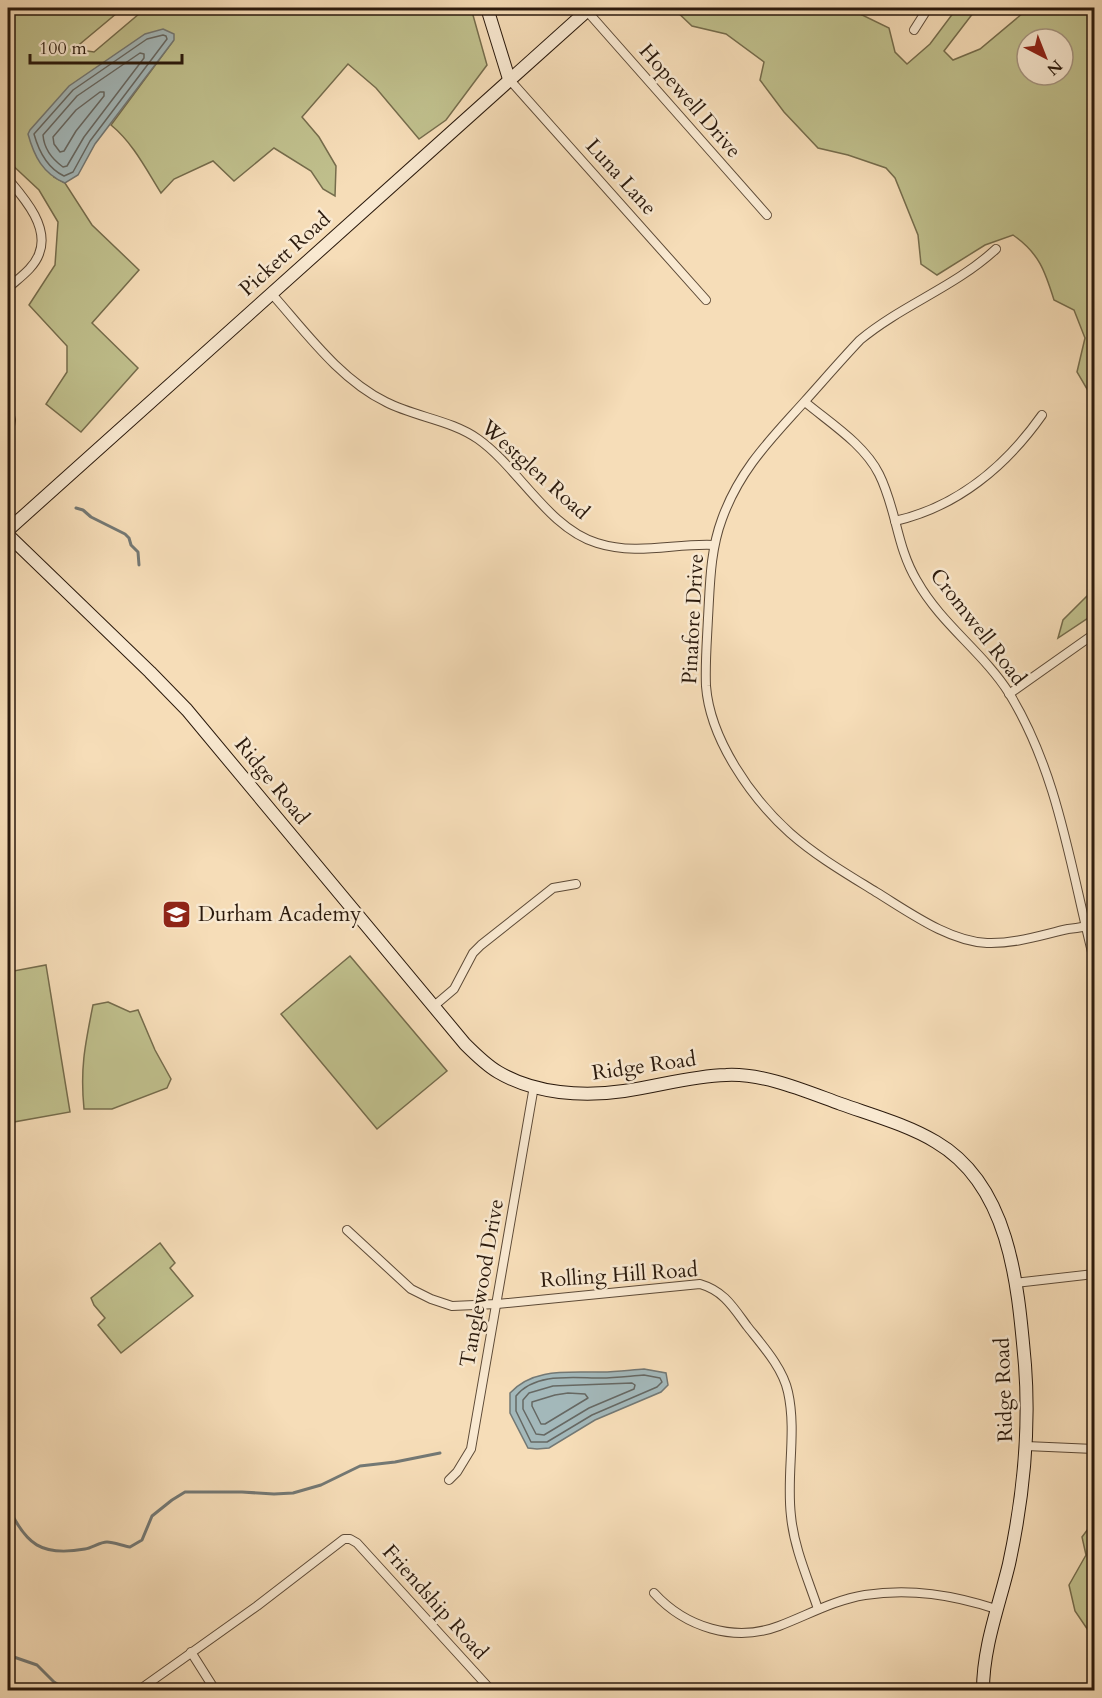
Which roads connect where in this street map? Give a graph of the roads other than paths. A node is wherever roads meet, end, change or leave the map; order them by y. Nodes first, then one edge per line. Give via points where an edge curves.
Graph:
1 (487, 8) edge
2 (928, 8) edge
3 (588, 9) edge
4 (914, 30) dead end
5 (509, 79) junction
6 (8, 179) edge
7 (767, 215) dead end
8 (996, 249) dead end
9 (8, 288) edge
10 (271, 293) junction
11 (706, 300) dead end
12 (805, 402) junction
13 (8, 408) edge
14 (1042, 415) dead end
15 (8, 438) edge
16 (895, 521) junction
17 (8, 530) edge
18 (8, 535) edge
19 (714, 546) junction
20 (1095, 634) edge
21 (1009, 694) junction
22 (576, 885) dead end
23 (1090, 925) edge
24 (1095, 973) edge
25 (434, 1006) junction
26 (534, 1086) junction
27 (346, 1230) dead end
28 (1095, 1274) edge
29 (1015, 1283) junction
30 (497, 1304) junction
31 (1026, 1446) junction
32 (1095, 1449) edge
33 (449, 1480) dead end
34 (654, 1593) dead end
35 (819, 1608) junction
36 (996, 1609) junction
37 (191, 1652) junction
38 (139, 1690) edge
39 (215, 1690) edge
40 (491, 1690) edge
41 (983, 1690) edge

1 - 5 street
2 - 4 street
3 - 5 street, Pickett Road
3 - 7 street, Hopewell Drive
5 - 10 street, Pickett Road
5 - 11 street, Luna Lane
6 - 9 street via 30,208 42,238 34,263
8 - 12 street, Pinafore Drive via 952,283 872,330
10 - 17 street, Pickett Road
10 - 19 street, Westglen Road via 356,383 397,407 477,438 551,512 583,537 633,549
12 - 16 street, Cromwell Road via 855,443 875,467
12 - 19 street, Pinafore Drive via 745,472 731,496
13 - 15 street
14 - 16 street via 1018,446 972,488 935,509
16 - 21 street, Cromwell Road via 906,562 927,599
18 - 25 street, Ridge Road via 187,710
19 - 23 street, Pinafore Drive via 706,686 712,719 736,768 781,824 827,861 864,884 968,940 1015,941
20 - 21 street
21 - 23 street, Cromwell Road via 1046,771
22 - 25 street via 553,888 482,945 473,953 458,983
23 - 24 street, Cromwell Road
25 - 26 street, Ridge Road via 487,1065
26 - 29 street, Ridge Road via 590,1095 729,1074 811,1093 908,1129 949,1150 981,1184 1003,1234
26 - 30 street, Tanglewood Drive
27 - 30 street, Rolling Hill Road via 423,1295 452,1306
28 - 29 street
29 - 31 street, Ridge Road via 1025,1367
30 - 33 street, Tanglewood Drive via 471,1449
30 - 35 street, Rolling Hill Road via 700,1284 727,1298 777,1366 788,1390 791,1517
31 - 32 street
31 - 36 street, Ridge Road via 1016,1524
34 - 35 street via 682,1618 710,1630 734,1633 778,1627
35 - 36 street via 864,1595 917,1591
36 - 41 street, Ridge Road via 985,1654
37 - 38 street
37 - 39 street
37 - 40 street, Friendship Road via 344,1539 350,1539

